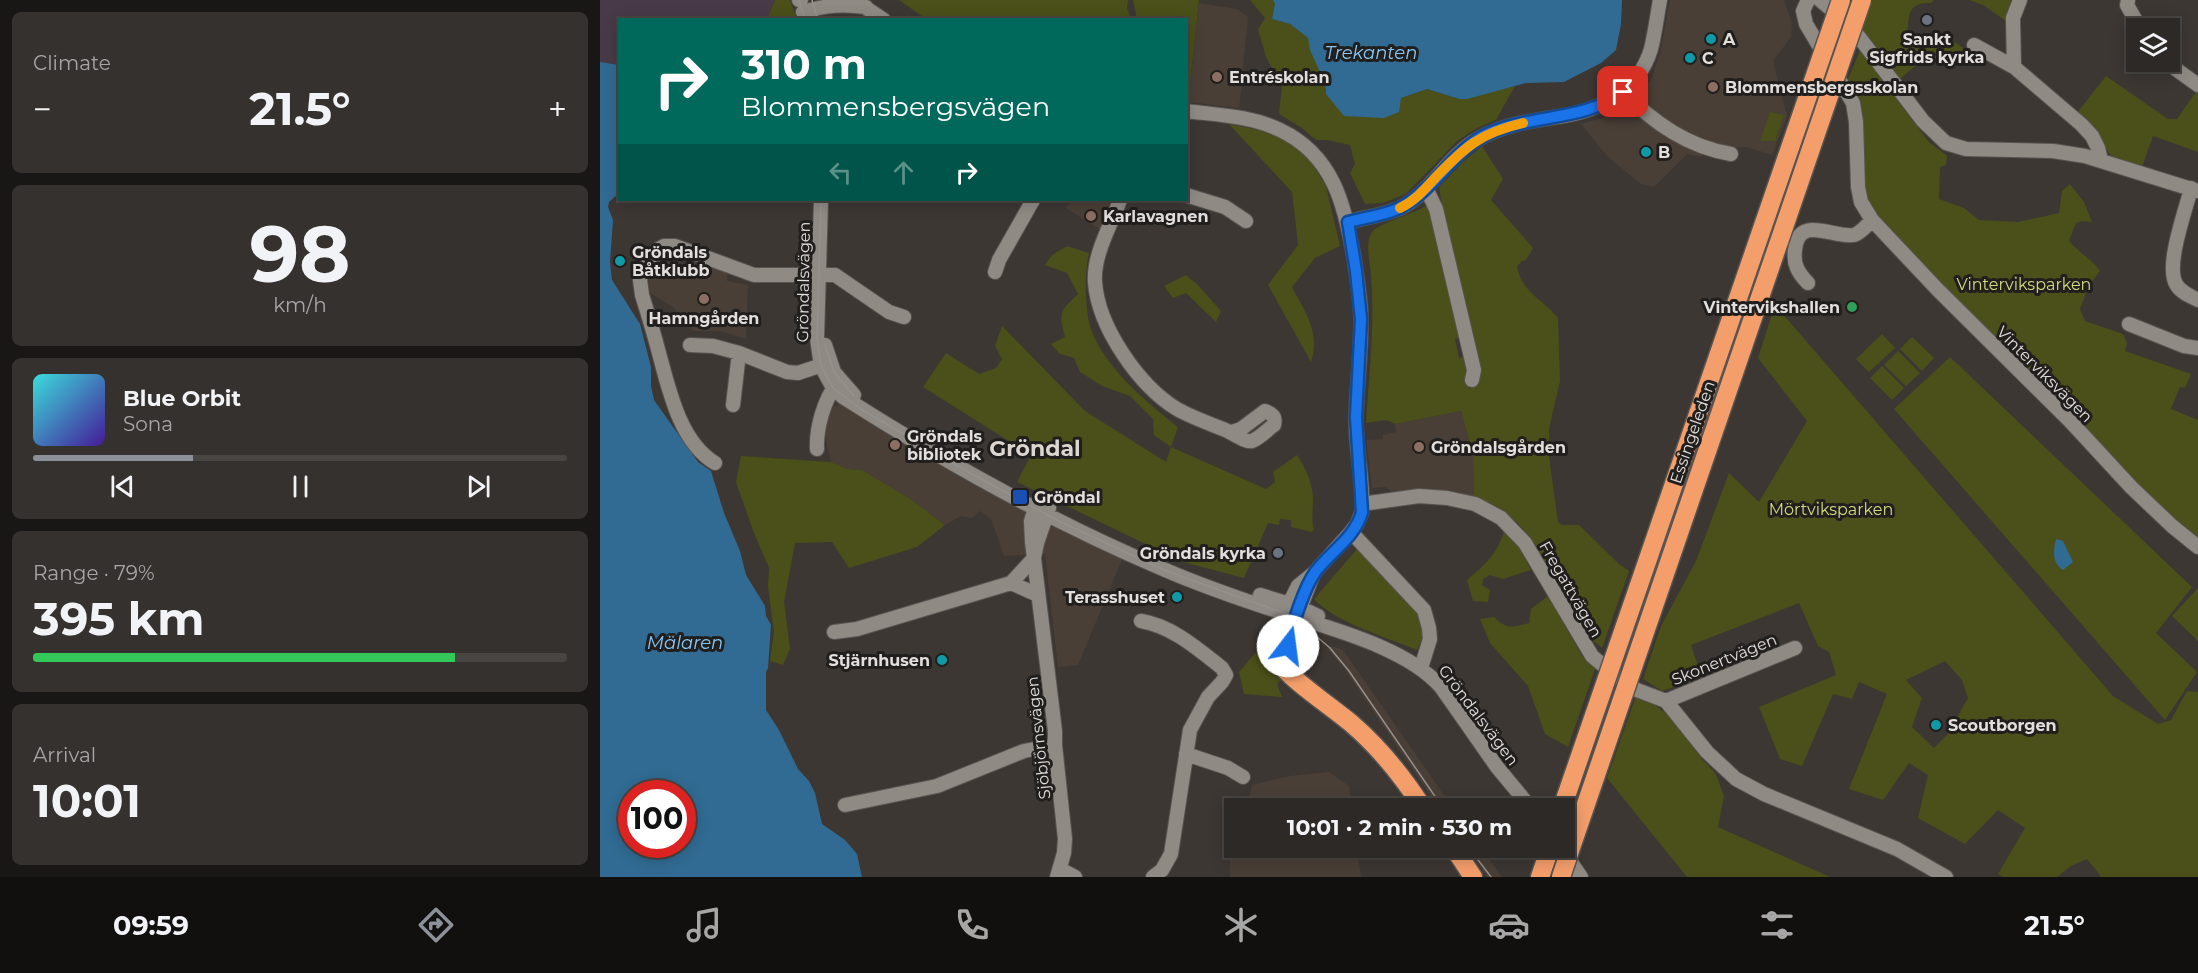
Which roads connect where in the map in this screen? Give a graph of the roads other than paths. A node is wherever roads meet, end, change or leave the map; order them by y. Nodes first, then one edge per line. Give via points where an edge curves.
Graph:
1 (853, 0) edge
2 (1660, 0) edge
3 (1808, 0) edge
4 (1820, 0) edge
5 (1840, 0) edge
6 (1862, 0) edge
7 (2020, 0) edge
8 (2128, 0) edge
9 (866, 7) junction
10 (807, 8) edge
11 (881, 18) edge
12 (2134, 18) edge
13 (1974, 45) dead end
14 (2014, 68) junction
15 (2180, 72) edge
16 (2198, 85) edge
17 (1623, 92) junction
18 (1188, 111) edge
19 (1731, 154) dead end
20 (2101, 160) junction
21 (1425, 188) junction
22 (2195, 189) edge
23 (1188, 196) edge
24 (820, 201) edge
25 (826, 201) edge
26 (1031, 201) edge
27 (1120, 201) edge
28 (1872, 220) junction
29 (1246, 221) dead end
30 (1348, 222) junction
31 (995, 272) dead end
32 (822, 275) junction
33 (1808, 283) dead end
34 (2198, 300) edge
35 (904, 316) dead end
36 (2129, 324) dead end
37 (690, 345) dead end
38 (2198, 348) edge
39 (739, 353) junction
40 (825, 364) junction
41 (1472, 380) dead end
42 (836, 384) junction
43 (733, 405) dead end
44 (1232, 432) dead end
45 (817, 449) dead end
46 (715, 463) dead end
47 (1362, 504) junction
48 (1042, 508) junction
49 (1351, 532) junction
50 (2198, 547) edge
51 (1034, 558) junction
52 (1011, 584) junction
53 (1038, 595) junction
54 (1290, 616) junction
55 (1141, 621) dead end
56 (834, 632) dead end
57 (1795, 648) dead end
58 (1421, 668) junction
59 (1666, 701) junction
60 (1055, 745) junction
61 (1186, 754) junction
62 (1243, 777) dead end
63 (1416, 798) edge
64 (1424, 798) edge
65 (1523, 798) edge
66 (1565, 798) edge
67 (845, 805) dead end
68 (1449, 858) edge
69 (1461, 858) edge
70 (1547, 858) edge
71 (1568, 858) edge
72 (1058, 873) edge
73 (1075, 877) edge
74 (1153, 877) edge
75 (1458, 877) edge
76 (1473, 877) edge
77 (1540, 877) edge
78 (1561, 877) edge
79 (1581, 877) edge
80 (1946, 877) edge

1 - 9 street
2 - 17 street via 1650,49 1643,66
3 - 28 street, Vinterviksvägen via 1803,11 1806,24 1853,103 1858,187
4 - 20 street via 1860,37 1923,121 1946,143 1966,149 2053,151
5 - 66 highway, Essingeleden, bridge
6 - 78 highway, Essingeleden, bridge
7 - 14 street via 2013,18
8 - 12 street
9 - 10 street via 844,4
9 - 11 street
13 - 14 street
14 - 20 street via 2082,124 2092,136
15 - 16 street
17 - 19 street via 1688,142
17 - 21 street via 1596,108 1492,132 1466,148
18 - 30 street via 1261,122 1294,138 1314,155 1331,178
20 - 22 street
21 - 30 street via 1403,207
21 - 41 street via 1436,209 1474,370
22 - 34 street via 2174,253 2173,269 2176,284
23 - 29 street via 1225,207
24 - 32 street, Gröndalsvägen
25 - 32 street, Gröndalsvägen
26 - 31 street
27 - 44 street via 1096,268 1097,296 1118,347 1167,401
28 - 33 street via 1853,236 1804,232 1798,238 1794,261 1798,274
28 - 50 street, Vinterviksvägen via 2131,487
30 - 47 street via 1361,319 1356,424
32 - 35 street via 835,275 889,312
32 - 40 street, Gröndalsvägen via 817,338
32 - 46 street via 753,275 684,248 664,246 644,265 642,295 668,390 682,425 706,458
36 - 38 street
37 - 39 street
39 - 40 street via 787,372 798,373
39 - 43 street
40 - 42 street, Gröndalsvägen
42 - 45 street via 816,434
42 - 48 street, Gröndalsvägen via 861,409
47 - 49 street via 1360,519
47 - 59 street, Fregattvägen via 1419,496 1447,498 1475,504 1501,518 1525,543 1592,656 1637,690
48 - 51 street, Sjöbjörnsvägen via 1031,521
48 - 54 street, Gröndalsvägen via 1164,570
49 - 54 street via 1298,586
49 - 58 street via 1424,610 1430,639
51 - 52 street
51 - 53 street, Sjöbjörnsvägen
52 - 53 street
52 - 56 street via 857,630
53 - 60 street, Sjöbjörnsvägen
54 - 58 street, Gröndalsvägen via 1359,639
54 - 63 highway via 1276,649 1280,662 1374,744
54 - 64 highway via 1288,646 1293,662 1390,749
55 - 61 street via 1155,623 1179,636 1226,675 1200,710 1190,730
57 - 59 street, Skonertvägen
58 - 65 street, Gröndalsvägen via 1441,687
59 - 80 street via 1707,752 1736,779 1897,849
60 - 67 street via 1024,751 936,786
60 - 72 street, Sjöbjörnsvägen via 1065,839
61 - 62 street
61 - 74 street via 1171,854
68 - 75 highway
69 - 76 highway
70 - 77 highway
71 - 79 street
72 - 73 street

